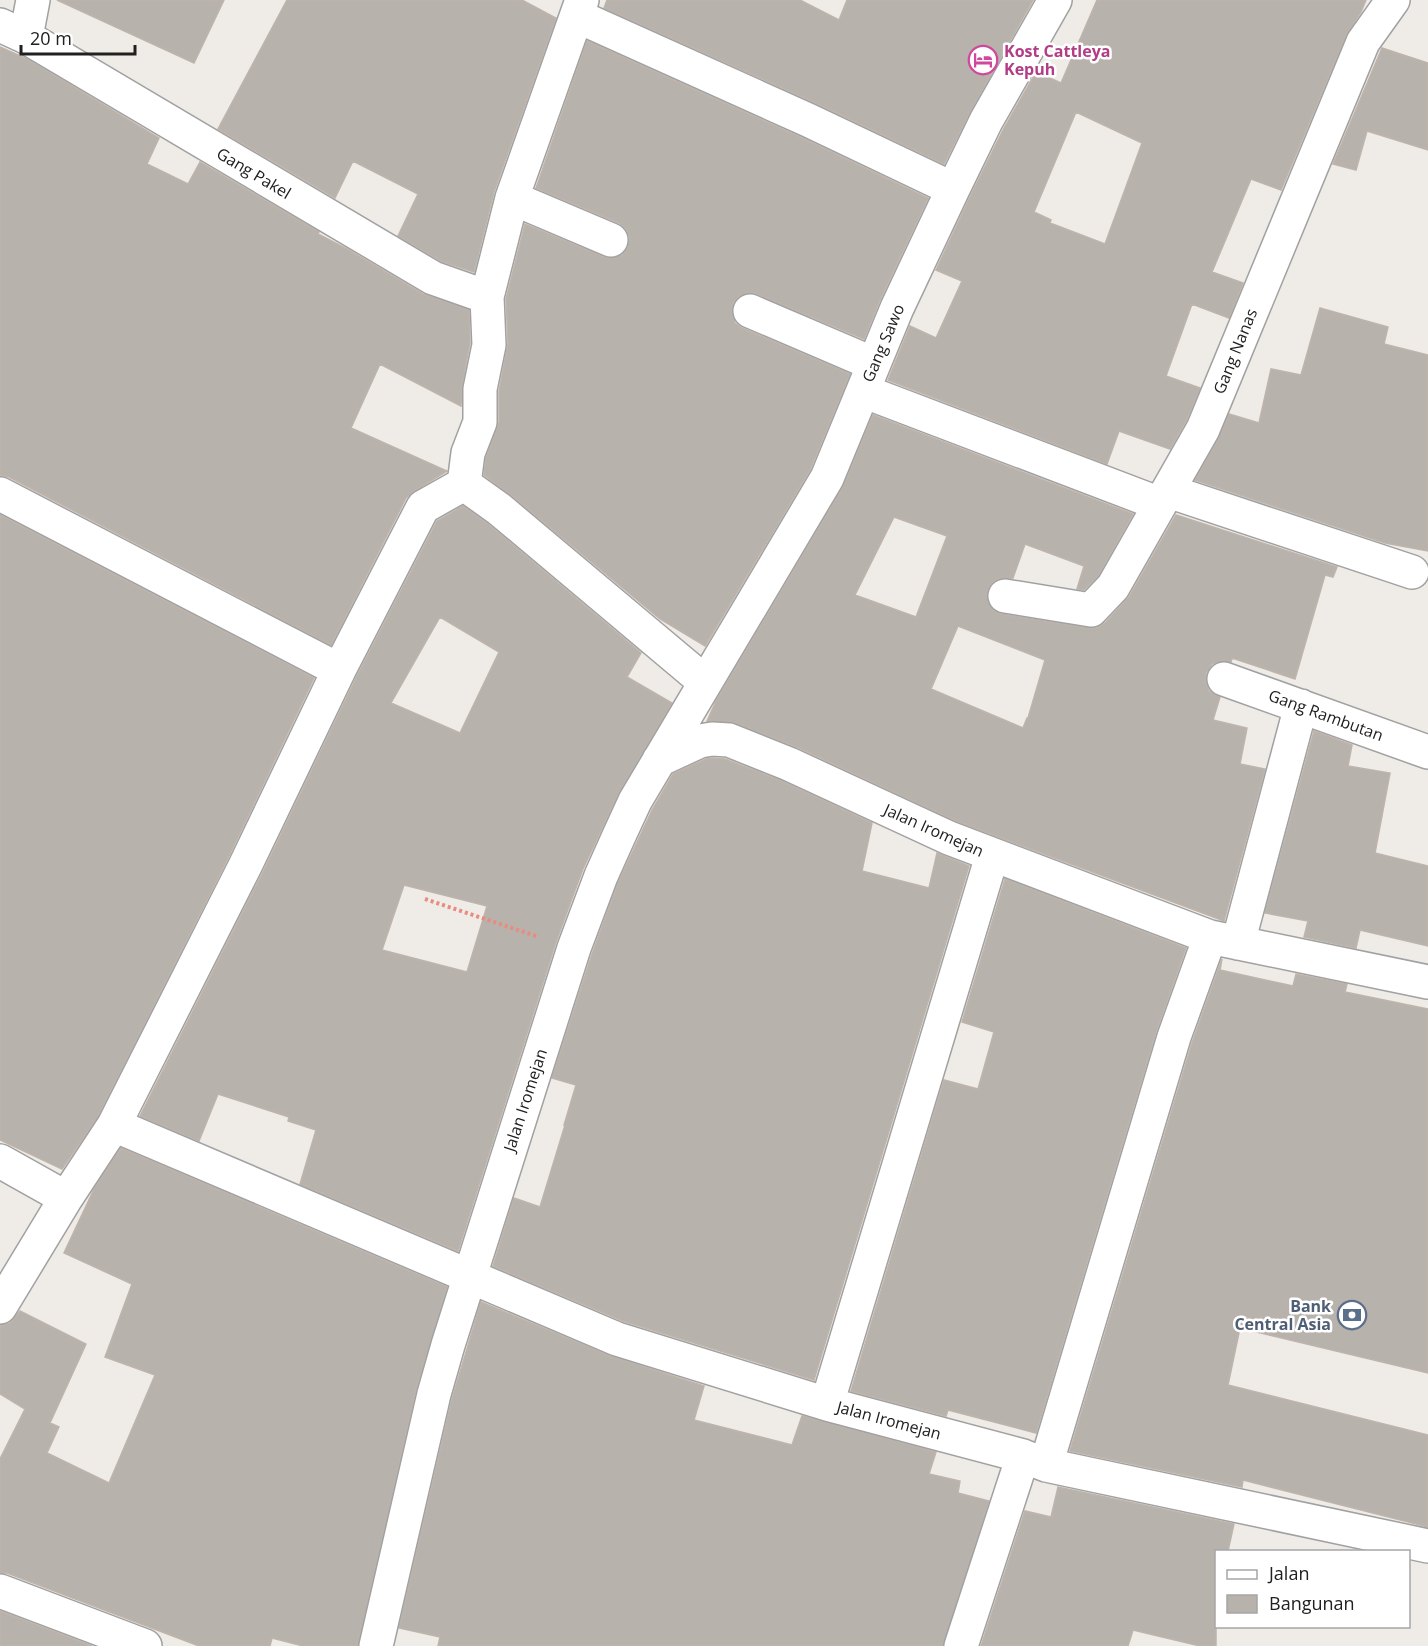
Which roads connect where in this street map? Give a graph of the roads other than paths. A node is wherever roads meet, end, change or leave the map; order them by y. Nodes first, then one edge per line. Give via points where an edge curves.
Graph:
1 (33, 0) edge
2 (1055, 0) edge
3 (1393, 0) edge
4 (579, 8) edge
5 (13, 31) edge
6 (953, 189) junction
7 (512, 198) junction
8 (611, 240) dead end
9 (487, 297) junction
10 (750, 311) dead end
11 (868, 378) junction
12 (464, 484) junction
13 (0, 494) edge
14 (1164, 497) junction
15 (1412, 572) dead end
16 (1005, 596) dead end
17 (339, 670) junction
18 (1224, 679) dead end
19 (705, 682) junction
20 (1301, 706) junction
21 (1428, 752) edge
22 (659, 760) junction
23 (992, 856) junction
24 (1224, 940) junction
25 (1428, 982) edge
26 (114, 1125) junction
27 (0, 1161) edge
28 (66, 1198) junction
29 (468, 1276) junction
30 (0, 1307) edge
31 (827, 1404) junction
32 (1035, 1461) junction
33 (1428, 1546) edge
34 (0, 1591) edge
35 (145, 1646) edge
36 (376, 1646) edge
37 (961, 1646) edge

1 - 5 street
2 - 6 street, Gang Sawo via 986,121
3 - 14 street, Gang Nanas via 1364,42 1203,429
4 - 6 street
4 - 7 street
5 - 9 street, Gang Pakel via 433,278
6 - 11 street, Gang Sawo
7 - 8 street
7 - 9 street
9 - 12 street via 489,345 480,389 480,422 468,453
10 - 11 street
11 - 14 street
11 - 19 street, Gang Sawo via 827,478
12 - 17 street via 423,507
12 - 19 street
13 - 17 street
14 - 15 street
14 - 16 street, Gang Nanas via 1113,586 1091,610
17 - 26 street
18 - 20 street, Gang Rambutan
19 - 22 street, Gang Sawo
20 - 21 street, Gang Rambutan
20 - 24 street
22 - 23 street, Jalan Iromejan via 700,741 729,740
22 - 29 street, Jalan Iromejan via 618,838 574,948
23 - 24 street, Jalan Iromejan
23 - 31 street
24 - 25 street, Jalan Iromejan
24 - 32 street via 1174,1037
26 - 28 street
26 - 29 street
27 - 28 street
28 - 30 street
29 - 31 street, Jalan Iromejan via 617,1339
29 - 36 street via 434,1395
31 - 32 street, Jalan Iromejan
32 - 33 street, Jalan Iromejan
32 - 37 street
34 - 35 street

